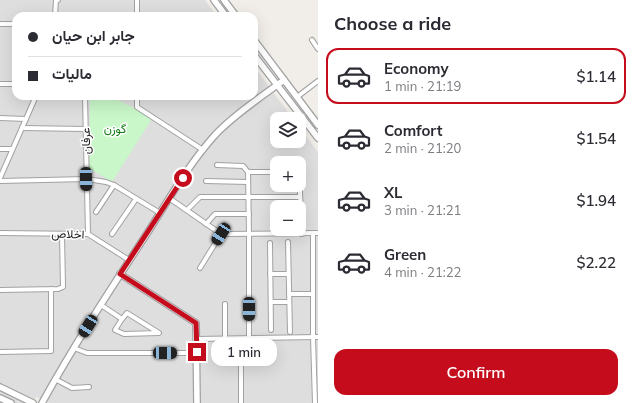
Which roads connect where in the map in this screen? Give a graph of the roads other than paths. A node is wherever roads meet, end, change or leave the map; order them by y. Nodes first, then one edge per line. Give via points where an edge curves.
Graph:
1 (57, 0) edge
2 (137, 0) edge
3 (214, 0) edge
4 (228, 1) edge
5 (56, 12) edge
6 (137, 12) edge
7 (223, 12) edge
8 (234, 12) edge
9 (1, 24) dead end
10 (12, 24) edge
11 (312, 40) dead end
12 (258, 45) edge
13 (318, 49) edge
14 (258, 60) edge
15 (284, 80) junction
16 (318, 81) edge
17 (0, 84) edge
18 (12, 84) edge
19 (278, 84) junction
20 (297, 97) junction
21 (34, 100) edge
22 (85, 100) edge
23 (137, 100) edge
24 (0, 118) edge
25 (26, 119) junction
26 (318, 125) edge
27 (22, 128) junction
28 (85, 128) junction
29 (318, 138) edge
30 (0, 149) edge
31 (12, 149) junction
32 (203, 150) junction
33 (217, 165) dead end
34 (248, 172) junction
35 (270, 172) edge
36 (0, 179) edge
37 (86, 179) junction
38 (206, 181) dead end
39 (248, 182) junction
40 (114, 185) junction
41 (300, 192) edge
42 (300, 197) junction
43 (170, 198) junction
44 (248, 198) junction
45 (136, 199) junction
46 (300, 200) edge
47 (187, 210) junction
48 (96, 212) dead end
49 (160, 213) junction
50 (249, 214) junction
51 (206, 224) junction
52 (0, 233) edge
53 (318, 233) edge
54 (62, 234) junction
55 (88, 234) junction
56 (112, 234) dead end
57 (221, 234) junction
58 (249, 234) junction
59 (270, 234) edge
60 (306, 234) edge
61 (313, 234) junction
62 (288, 242) dead end
63 (270, 243) dead end
64 (129, 260) junction
65 (200, 268) dead end
66 (313, 271) junction
67 (318, 271) edge
68 (120, 274) junction
69 (270, 274) junction
70 (288, 274) junction
71 (51, 289) junction
72 (0, 290) edge
73 (289, 294) junction
74 (313, 294) junction
75 (271, 302) junction
76 (289, 302) junction
77 (313, 302) junction
78 (318, 302) edge
79 (101, 304) junction
80 (225, 304) dead end
81 (122, 319) junction
82 (271, 330) dead end
83 (290, 332) dead end
84 (313, 337) junction
85 (318, 337) edge
86 (197, 339) junction
87 (225, 339) junction
88 (241, 339) junction
89 (249, 339) junction
90 (74, 348) junction
91 (0, 352) edge
92 (197, 352) junction
93 (55, 379) junction
94 (0, 387) edge
95 (89, 387) dead end
96 (0, 398) edge
97 (12, 403) edge
98 (33, 403) edge
99 (42, 403) edge
100 (197, 403) edge
101 (241, 403) edge
102 (315, 403) edge

1 - 5 street
2 - 6 street
3 - 7 street
4 - 8 street
9 - 10 street
11 - 13 street
12 - 15 street
14 - 19 street
15 - 19 street
15 - 20 street
16 - 20 street
17 - 18 street
19 - 29 street
19 - 32 street via 217,134
20 - 26 street
21 - 25 street
22 - 28 street, عرفان
23 - 32 street via 137,107
24 - 25 street
25 - 27 street
27 - 28 street
27 - 31 street
28 - 37 street, عرفان
30 - 31 street
31 - 36 street
32 - 43 street
33 - 34 street via 243,166
34 - 35 street
34 - 39 street
36 - 37 street
37 - 40 street
37 - 55 street, عرفان
38 - 39 street
39 - 44 street
40 - 45 street
40 - 48 street
41 - 42 street
42 - 44 street
42 - 46 street
43 - 47 street
43 - 49 street
44 - 47 street via 200,198
44 - 50 street
45 - 49 street
45 - 56 street
47 - 51 street
49 - 64 street
50 - 51 street via 215,214
50 - 58 street
51 - 57 street
52 - 54 street, اخلاص
53 - 61 street
54 - 55 street, اخلاص
54 - 71 street via 63,287
55 - 64 street, اخلاص
57 - 58 street
57 - 65 street
58 - 59 street
58 - 89 street
60 - 61 street
61 - 66 street
62 - 70 street
63 - 69 street
64 - 68 street
66 - 67 street
66 - 74 street
68 - 79 street
68 - 86 street via 196,323
69 - 70 street
69 - 75 street
70 - 73 street
71 - 72 street
71 - 91 street via 52,351
73 - 74 street
73 - 76 street
74 - 77 street
75 - 76 street
75 - 82 street
76 - 83 street
77 - 78 street
77 - 84 street
79 - 81 street
79 - 90 street
80 - 87 street
81 - 81 street via 127,313 159,333 124,334 115,330
84 - 85 street
84 - 89 street
84 - 102 street
86 - 87 street
86 - 92 street
87 - 88 street
88 - 89 street
88 - 101 street
90 - 92 street via 86,353
90 - 93 street
92 - 100 street
93 - 95 street via 72,388
93 - 99 street
94 - 98 street
96 - 97 street

